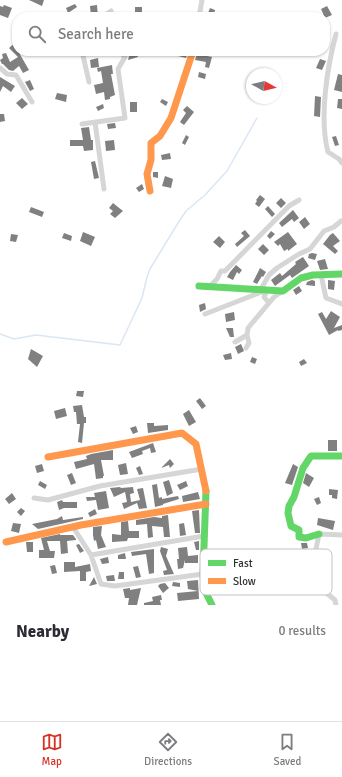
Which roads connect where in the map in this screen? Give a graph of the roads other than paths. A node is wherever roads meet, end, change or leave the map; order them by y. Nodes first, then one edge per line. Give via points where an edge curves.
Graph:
1 (202, 0) edge
2 (200, 12) edge
3 (336, 34) dead end
4 (330, 55) edge
5 (83, 56) edge
6 (124, 56) edge
7 (191, 56) edge
8 (330, 56) edge
9 (0, 68) edge
10 (89, 82) dead end
11 (32, 102) dead end
12 (95, 122) junction
13 (82, 124) dead end
14 (342, 163) edge
15 (104, 189) dead end
16 (150, 192) dead end
17 (300, 200) dead end
18 (340, 221) dead end
19 (342, 274) edge
20 (321, 276) junction
21 (199, 286) dead end
22 (210, 286) junction
23 (264, 290) junction
24 (283, 291) junction
25 (269, 302) junction
26 (342, 304) edge
27 (205, 314) dead end
28 (247, 335) junction
29 (235, 342) dead end
30 (246, 348) dead end
31 (342, 456) edge
32 (48, 457) dead end
33 (202, 469) junction
34 (34, 498) dead end
35 (206, 504) junction
36 (73, 527) junction
37 (318, 534) junction
38 (342, 535) edge
39 (204, 536) junction
40 (6, 542) dead end
41 (203, 549) edge
42 (315, 549) edge
43 (91, 555) junction
44 (200, 574) edge
45 (207, 595) edge
46 (329, 595) edge
47 (212, 605) edge
48 (336, 605) edge

1 - 2 street
3 - 4 street
5 - 10 street
6 - 12 street via 118,69 125,118
7 - 16 street via 171,118 160,136 151,143 151,160 147,174
8 - 14 street via 325,101 326,143 328,152
9 - 11 street via 7,74 16,75
12 - 13 street
12 - 15 street
17 - 22 street via 289,206 225,271 221,271
18 - 23 street via 324,231 310,249 277,268 269,276
19 - 20 street
20 - 24 street via 301,278
20 - 26 street via 326,298
21 - 22 street
22 - 23 street
23 - 24 street
23 - 25 street via 264,297
23 - 27 street
24 - 25 street
25 - 28 street via 248,328
28 - 29 street
28 - 30 street
31 - 37 street via 311,456 303,468 289,506 291,526 299,530 299,537 306,538
32 - 33 street via 182,432 196,444
33 - 34 street via 100,486 48,500
33 - 35 street
35 - 36 street
35 - 39 street
36 - 40 street
36 - 43 street
37 - 38 street
37 - 42 street
39 - 41 street
39 - 43 street
43 - 44 street via 101,584 115,586
45 - 47 street
46 - 48 street via 335,600

